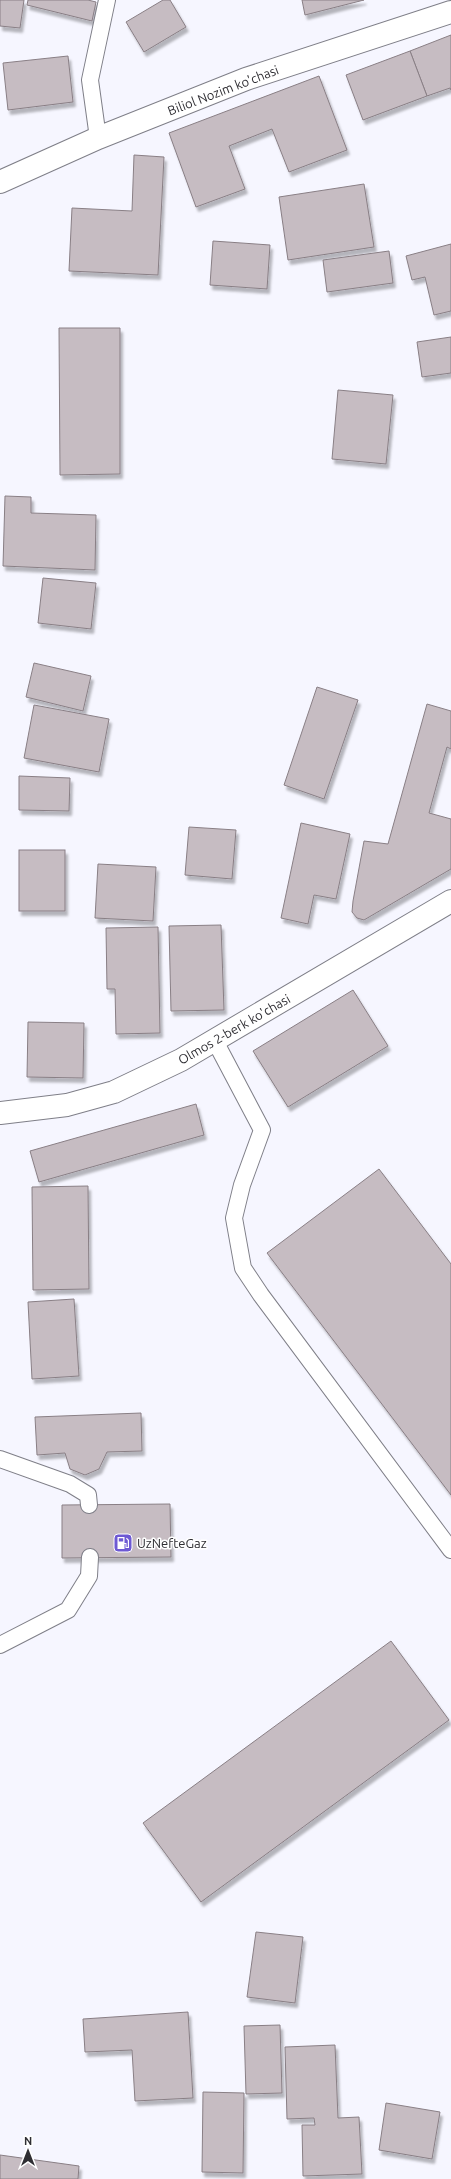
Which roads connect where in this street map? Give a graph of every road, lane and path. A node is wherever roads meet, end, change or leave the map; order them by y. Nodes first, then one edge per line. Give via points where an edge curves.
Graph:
1 (107, 0) edge
2 (451, 12) edge
3 (98, 138) junction
4 (0, 182) edge
5 (451, 901) edge
6 (215, 1041) junction
7 (0, 1113) edge
8 (0, 1459) edge
9 (89, 1505) dead end
10 (451, 1550) edge
11 (90, 1557) dead end
12 (0, 1645) edge

1 - 3 lane via 90,80
2 - 3 street, Biliol Nozim ko'chasi via 246,79
3 - 4 street, Biliol Nozim ko'chasi
5 - 6 street, Olmos 2-berk ko'chasi
6 - 7 street, Olmos 2-berk ko'chasi via 182,1060 114,1092 66,1105
6 - 10 lane via 262,1130 242,1185 234,1218 243,1268
8 - 9 lane via 70,1484 88,1495
11 - 12 lane via 89,1576 68,1610

